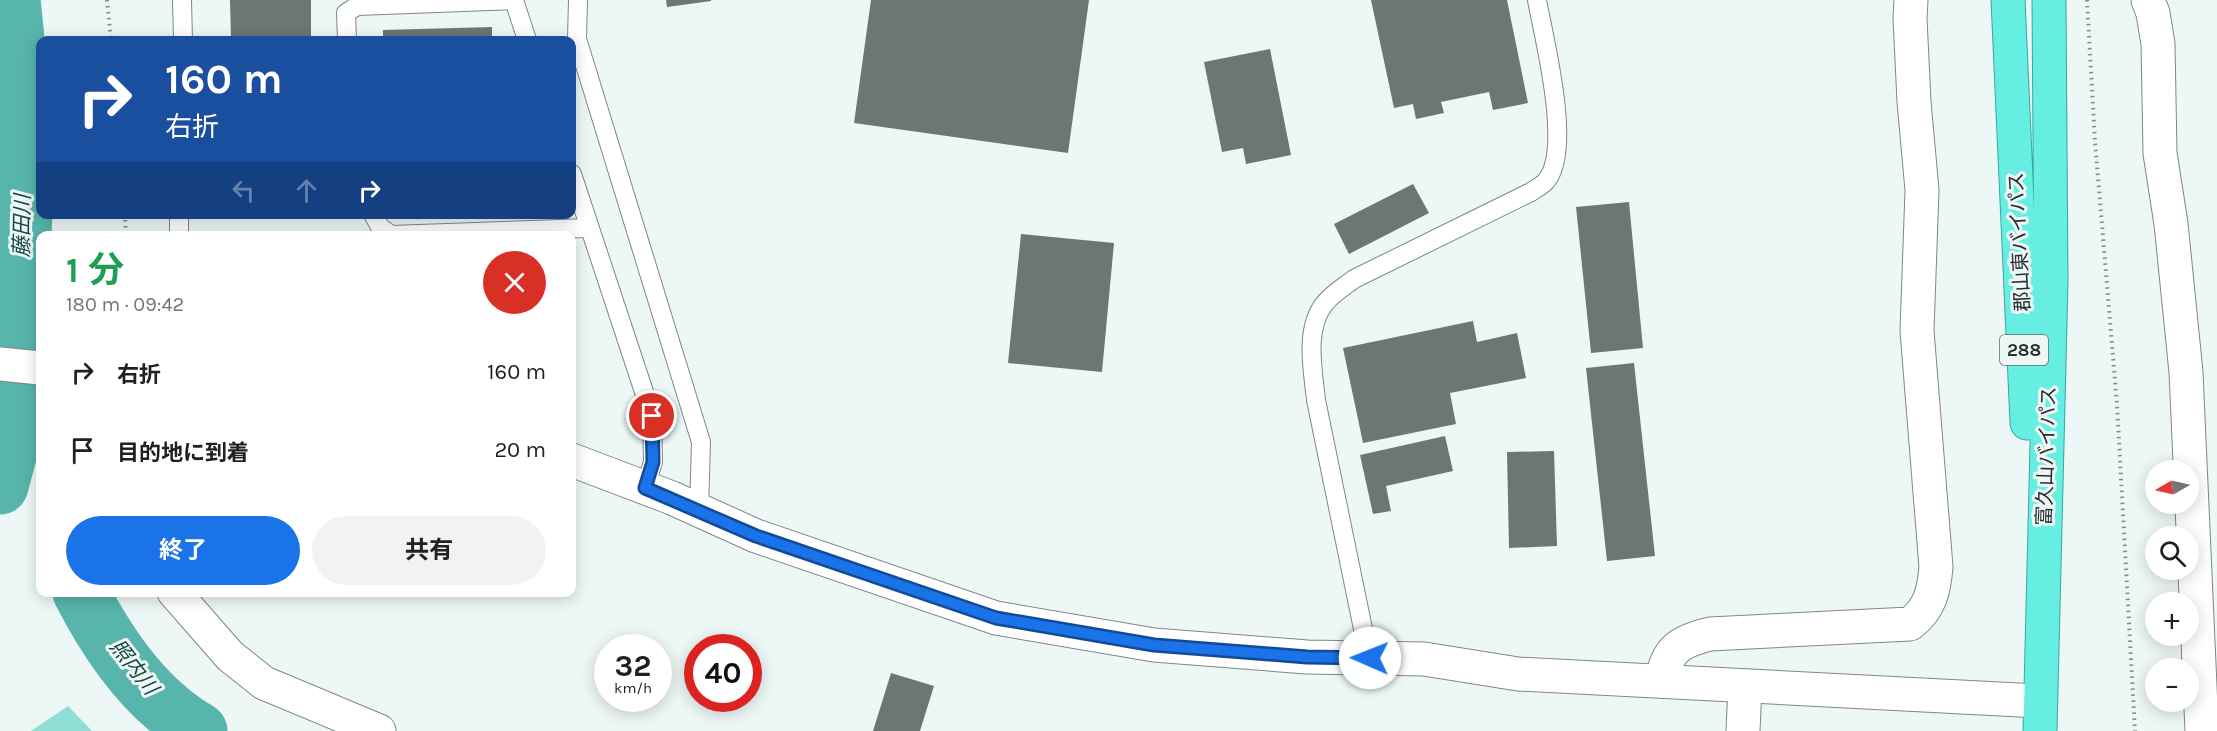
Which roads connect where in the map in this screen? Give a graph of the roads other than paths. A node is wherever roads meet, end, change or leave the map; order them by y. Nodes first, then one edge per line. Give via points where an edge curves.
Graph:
1 (182, 0) edge
2 (578, 0) edge
3 (1537, 0) edge
4 (1911, 0) edge
5 (2008, 0) edge
6 (2049, 0) edge
7 (2148, 0) edge
8 (183, 36) edge
9 (347, 36) edge
10 (526, 36) edge
11 (576, 187) edge
12 (376, 219) edge
13 (589, 228) junction
14 (386, 231) edge
15 (504, 231) edge
16 (0, 364) edge
17 (36, 368) edge
18 (576, 462) edge
19 (645, 488) junction
20 (699, 510) junction
21 (178, 597) edge
22 (1370, 658) junction
23 (1662, 681) junction
24 (1745, 686) junction
25 (2040, 716) edge
26 (380, 731) edge
27 (1743, 731) edge
28 (2202, 731) edge

1 - 8 lane
2 - 20 lane via 577,39 701,442
3 - 22 lane via 1558,139 1556,158 1546,182 1354,279 1323,305 1313,330 1316,400
4 - 23 street via 1922,190 1917,331 1936,567 1934,591 1926,608 1910,624 1710,634 1687,640 1668,661
5 - 25 highway, 郡山東バイパス / 288
6 - 25 highway, 富久山バイパス / 288 via 2051,281
7 - 28 street via 2158,44 2160,153 2185,361
9 - 10 lane via 346,13 357,6 514,0
11 - 13 lane
12 - 14 lane
13 - 15 lane
13 - 19 lane via 652,416 653,462
16 - 17 street
18 - 19 street
19 - 20 street
20 - 22 street via 756,536 996,618 1154,645
21 - 26 street via 230,656 264,683
22 - 23 street via 1424,659 1518,674
23 - 24 street
24 - 25 street
24 - 27 street

